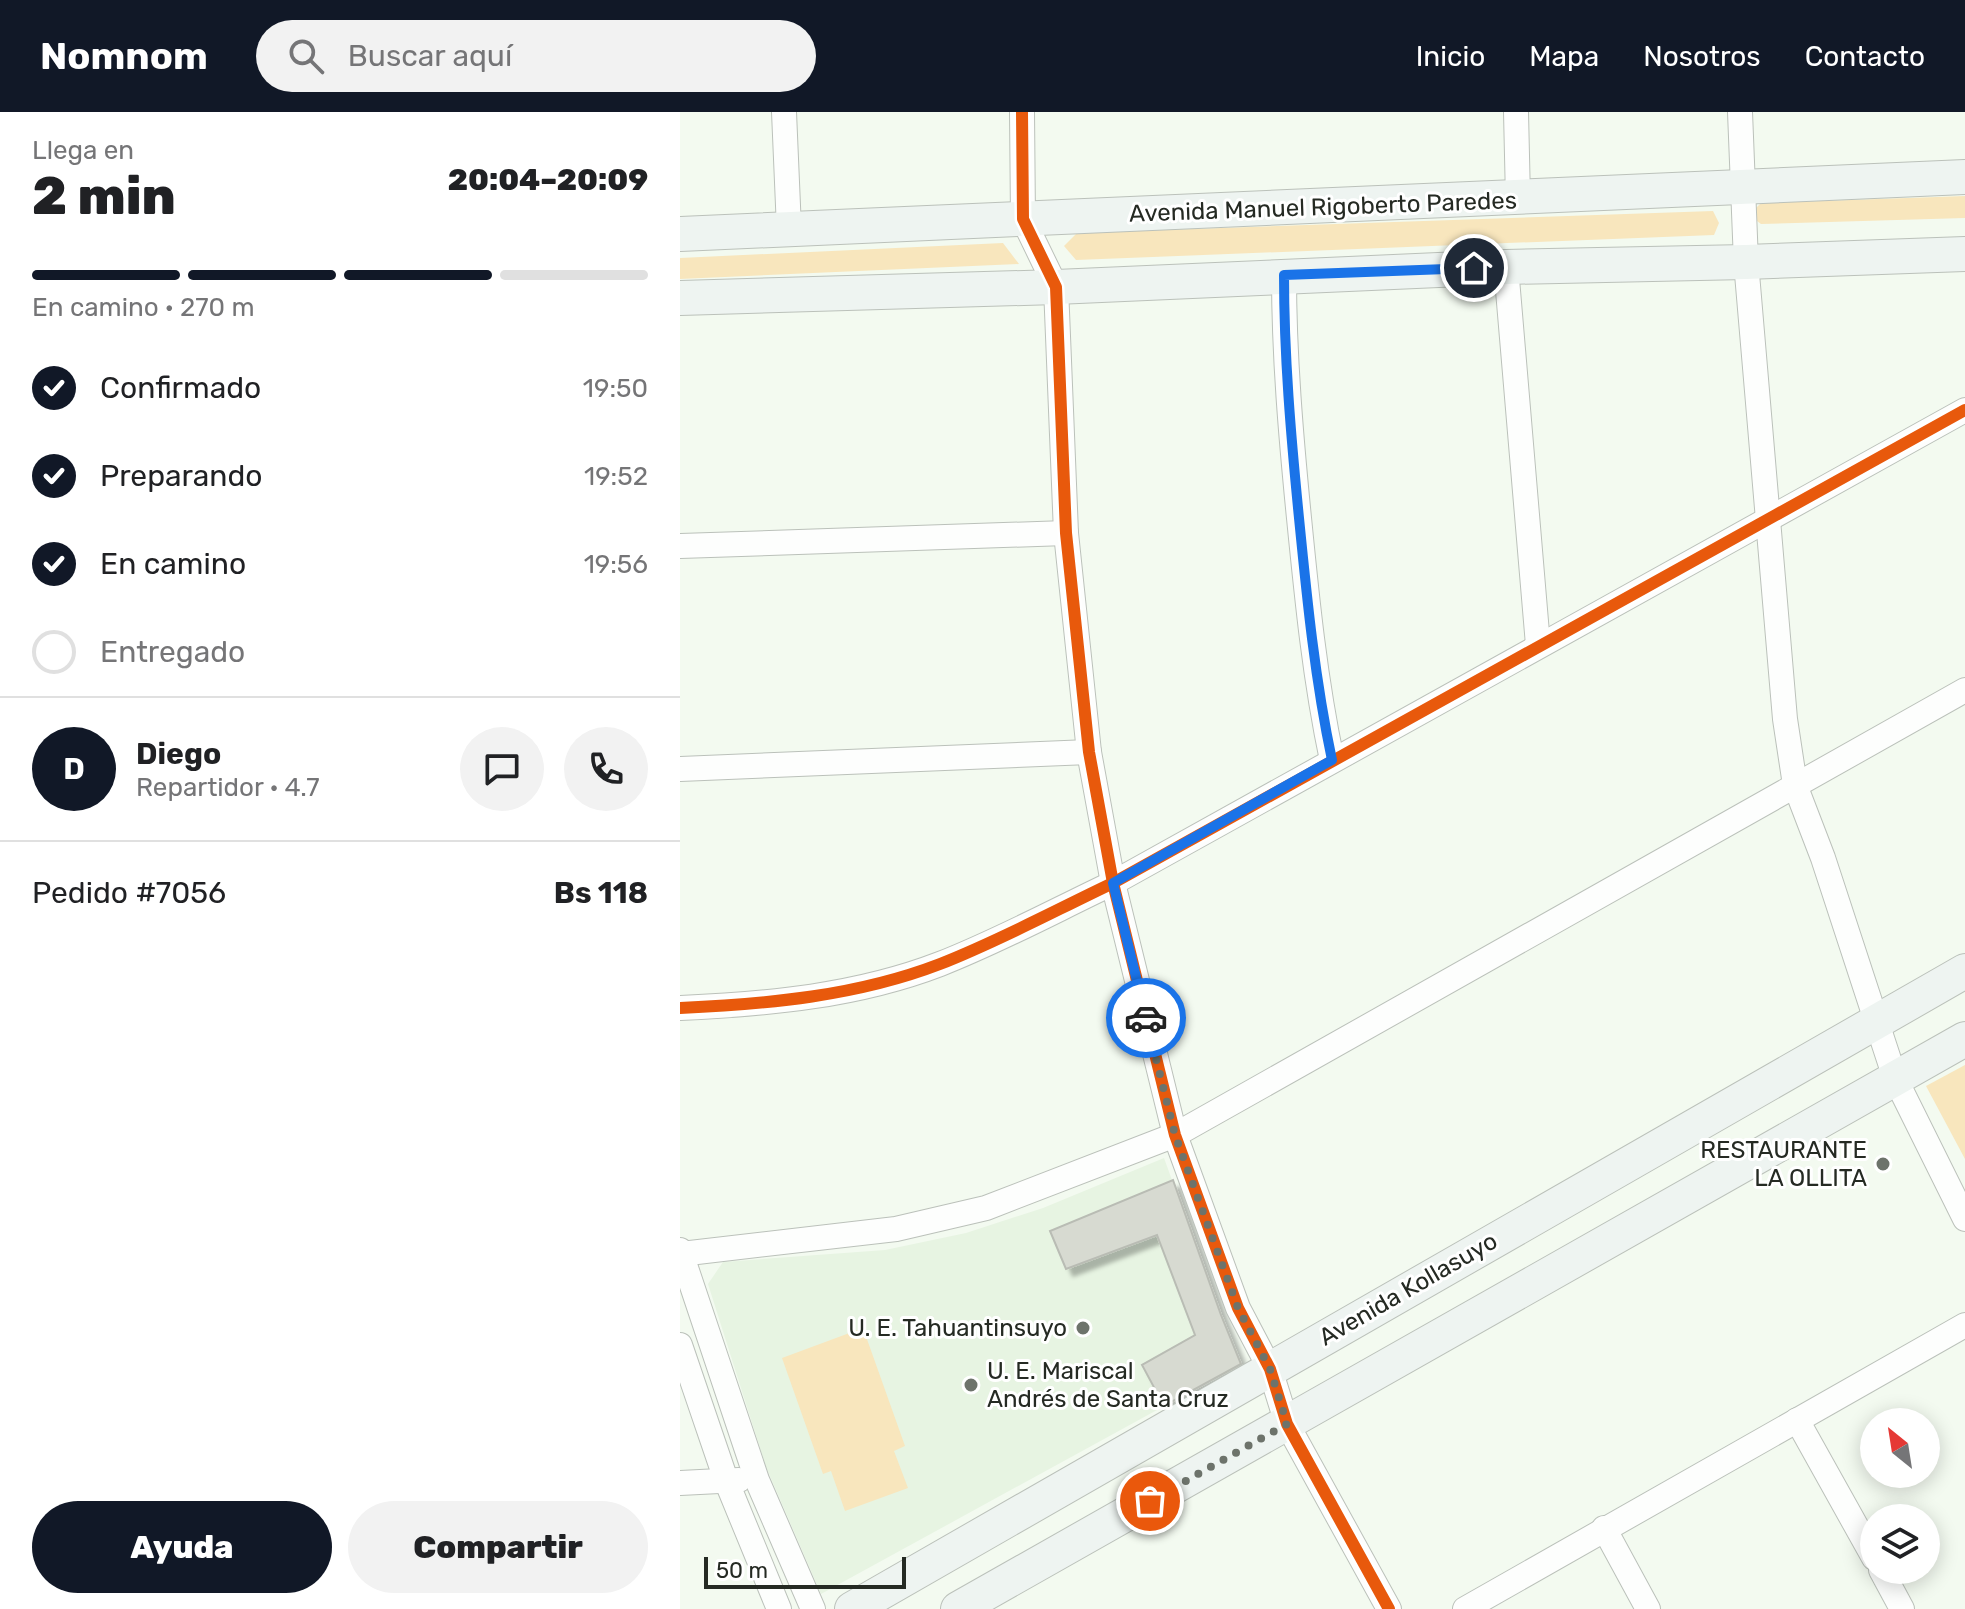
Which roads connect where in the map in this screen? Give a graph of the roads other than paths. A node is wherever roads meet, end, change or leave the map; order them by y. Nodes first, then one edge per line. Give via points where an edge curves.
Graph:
1 (784, 112) edge
2 (1022, 112) edge
3 (1516, 112) edge
4 (1740, 112) edge
5 (1965, 177) edge
6 (1741, 186) junction
7 (1518, 199) junction
8 (1023, 219) junction
9 (789, 229) junction
10 (680, 234) edge
11 (1965, 254) edge
12 (1746, 262) junction
13 (1506, 267) junction
14 (1284, 275) junction
15 (1056, 287) junction
16 (680, 298) edge
17 (1965, 410) edge
18 (1767, 522) junction
19 (1066, 533) junction
20 (680, 546) edge
21 (1538, 645) junction
22 (1965, 690) edge
23 (1089, 752) junction
24 (1332, 760) junction
25 (680, 769) edge
26 (1795, 785) junction
27 (1113, 883) junction
28 (1965, 971) edge
29 (680, 1008) edge
30 (1877, 1019) junction
31 (1965, 1039) edge
32 (1895, 1078) junction
33 (1175, 1135) junction
34 (1965, 1219) edge
35 (680, 1252) edge
36 (1965, 1325) edge
37 (680, 1345) edge
38 (1270, 1369) junction
39 (1797, 1420) junction
40 (1287, 1424) junction
41 (726, 1480) junction
42 (757, 1480) junction
43 (680, 1483) edge
44 (1604, 1528) junction
45 (1860, 1533) edge
46 (1889, 1584) edge
47 (779, 1609) edge
48 (813, 1609) edge
49 (852, 1609) edge
50 (958, 1609) edge
51 (1389, 1609) edge
52 (1465, 1609) edge
53 (1648, 1609) edge
54 (1902, 1609) edge

1 - 9 street
2 - 8 street
3 - 7 street
4 - 6 street
5 - 6 street, Avenida Manuel Rigoberto Paredes
6 - 7 street, Avenida Manuel Rigoberto Paredes
6 - 12 street
7 - 8 street, Avenida Manuel Rigoberto Paredes
8 - 9 street, Avenida Manuel Rigoberto Paredes
8 - 15 street
9 - 10 street, Avenida Manuel Rigoberto Paredes
11 - 12 street
12 - 13 street
12 - 18 street
13 - 14 street
13 - 21 street
14 - 15 street
14 - 24 street via 1305,579
15 - 16 street
15 - 19 street
17 - 18 street
18 - 21 street
18 - 26 street
19 - 20 street
19 - 23 street
21 - 24 street
22 - 26 street
23 - 25 street
23 - 27 street
24 - 27 street
26 - 30 street
26 - 33 street
27 - 29 street via 939,964 875,984 753,1005
27 - 33 street
28 - 30 street, Avenida Kollasuyo
30 - 32 street
30 - 38 street, Avenida Kollasuyo
31 - 32 street
32 - 34 street
32 - 40 street
33 - 35 street via 986,1208 896,1229
33 - 38 street via 1238,1308
35 - 42 street
36 - 39 street
37 - 41 street
38 - 40 street
38 - 49 street, Avenida Kollasuyo
39 - 44 street
39 - 45 street
40 - 50 street
40 - 51 street
41 - 42 street
41 - 43 street
41 - 47 street
42 - 48 street
44 - 52 street
44 - 53 street
46 - 54 street

